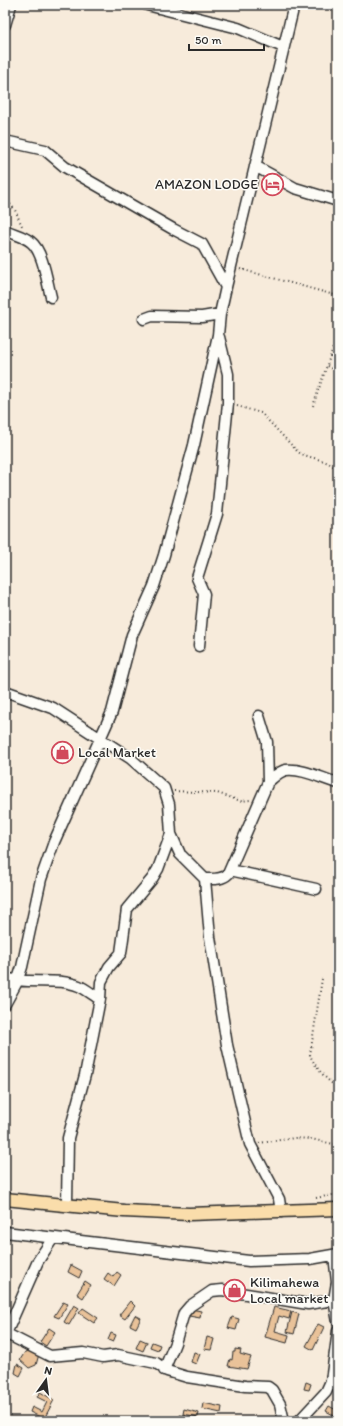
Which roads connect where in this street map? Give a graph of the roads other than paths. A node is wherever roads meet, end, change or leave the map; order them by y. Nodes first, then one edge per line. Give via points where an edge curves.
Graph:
1 (11, 5) edge
2 (149, 5) edge
3 (294, 5) edge
4 (5, 25) edge
5 (283, 46) junction
6 (5, 141) edge
7 (255, 166) junction
8 (338, 201) edge
9 (5, 230) edge
10 (226, 287) junction
11 (51, 297) dead end
12 (220, 314) junction
13 (144, 319) dead end
14 (218, 335) junction
15 (199, 646) dead end
16 (5, 691) edge
17 (259, 716) dead end
18 (100, 740) junction
19 (268, 782) junction
20 (338, 783) edge
21 (171, 834) junction
22 (230, 870) junction
23 (205, 879) junction
24 (316, 889) dead end
25 (5, 978) edge
26 (17, 982) junction
27 (100, 999) junction
28 (5, 1004) edge
29 (5, 1199) edge
30 (67, 1204) junction
31 (338, 1209) edge
32 (281, 1212) junction
33 (5, 1232) edge
34 (53, 1238) junction
35 (336, 1254) edge
36 (334, 1300) junction
37 (338, 1322) edge
38 (338, 1331) edge
39 (5, 1334) edge
40 (164, 1370) junction
41 (284, 1421) edge
42 (299, 1421) edge

1 - 4 street
2 - 5 street via 225,24
3 - 5 street
5 - 7 street
6 - 10 street via 45,150 65,167 202,244
7 - 8 street via 296,188
7 - 10 street
9 - 11 street via 27,239 34,245 42,263
10 - 12 street
12 - 13 street via 202,318 152,316
12 - 14 street
14 - 15 street via 228,374 228,403 217,514 198,578 204,594
14 - 18 street via 194,445 164,555 154,586 132,635 112,712
16 - 18 street via 53,708
17 - 19 street via 266,742
18 - 21 street via 130,758 165,790 169,804
18 - 26 street via 54,842 41,878
19 - 20 street via 286,770
19 - 22 street
21 - 23 street via 180,854
21 - 27 street via 152,879 127,909 123,947 119,958 109,967 101,982
22 - 23 street via 226,876
22 - 24 street
23 - 32 street via 210,937 222,1018 250,1144 279,1200
25 - 26 street
26 - 27 street via 49,982 78,986
26 - 28 street
27 - 30 street via 68,1138
29 - 30 main road
30 - 32 main road via 124,1211 190,1214
31 - 32 main road
33 - 34 street
34 - 35 street via 249,1261 310,1259
34 - 39 street via 38,1261
35 - 36 street via 337,1282
36 - 37 street
36 - 40 street via 308,1304 222,1290 212,1291 184,1313
38 - 42 street via 331,1381 326,1392
39 - 40 street via 50,1356 83,1353 103,1357 118,1355 156,1363
40 - 41 street via 187,1377 268,1387 280,1404

